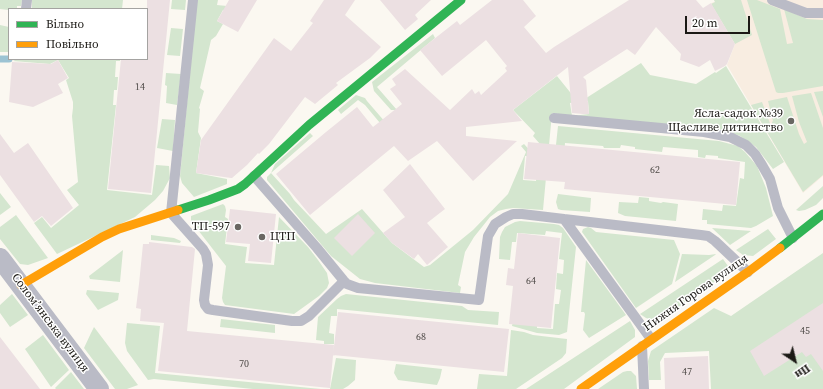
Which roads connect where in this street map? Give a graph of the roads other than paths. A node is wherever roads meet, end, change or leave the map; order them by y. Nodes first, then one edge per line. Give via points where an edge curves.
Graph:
1 (193, 0) edge
2 (461, 0) edge
3 (772, 0) edge
4 (823, 14) edge
5 (554, 118) dead end
6 (254, 176) junction
7 (171, 213) junction
8 (823, 214) edge
9 (564, 219) junction
10 (793, 238) junction
11 (0, 258) edge
12 (748, 272) junction
13 (344, 281) junction
14 (21, 285) junction
15 (651, 339) junction
16 (642, 346) junction
17 (100, 389) edge
18 (581, 389) edge
19 (644, 389) edge

1 - 7 lane
2 - 6 street via 309,125
3 - 4 lane via 806,13
5 - 10 lane via 704,132 730,137 746,145 755,154 770,179 778,208
6 - 7 street via 230,193
6 - 13 lane
7 - 13 lane via 206,254 208,265 204,300 208,309 292,321 301,320 309,316
7 - 14 street via 119,229
8 - 10 street, Нижня Горова вулиця
9 - 12 lane via 708,236
9 - 13 lane via 513,214 495,224 488,236 479,300 358,288
9 - 15 lane
10 - 12 street, Нижня Горова вулиця
11 - 14 street, Соломʼянська вулиця
12 - 15 street, Нижня Горова вулиця
14 - 17 street, Соломʼянська вулиця
15 - 16 street, Нижня Горова вулиця
16 - 18 street, Нижня Горова вулиця
16 - 19 lane

